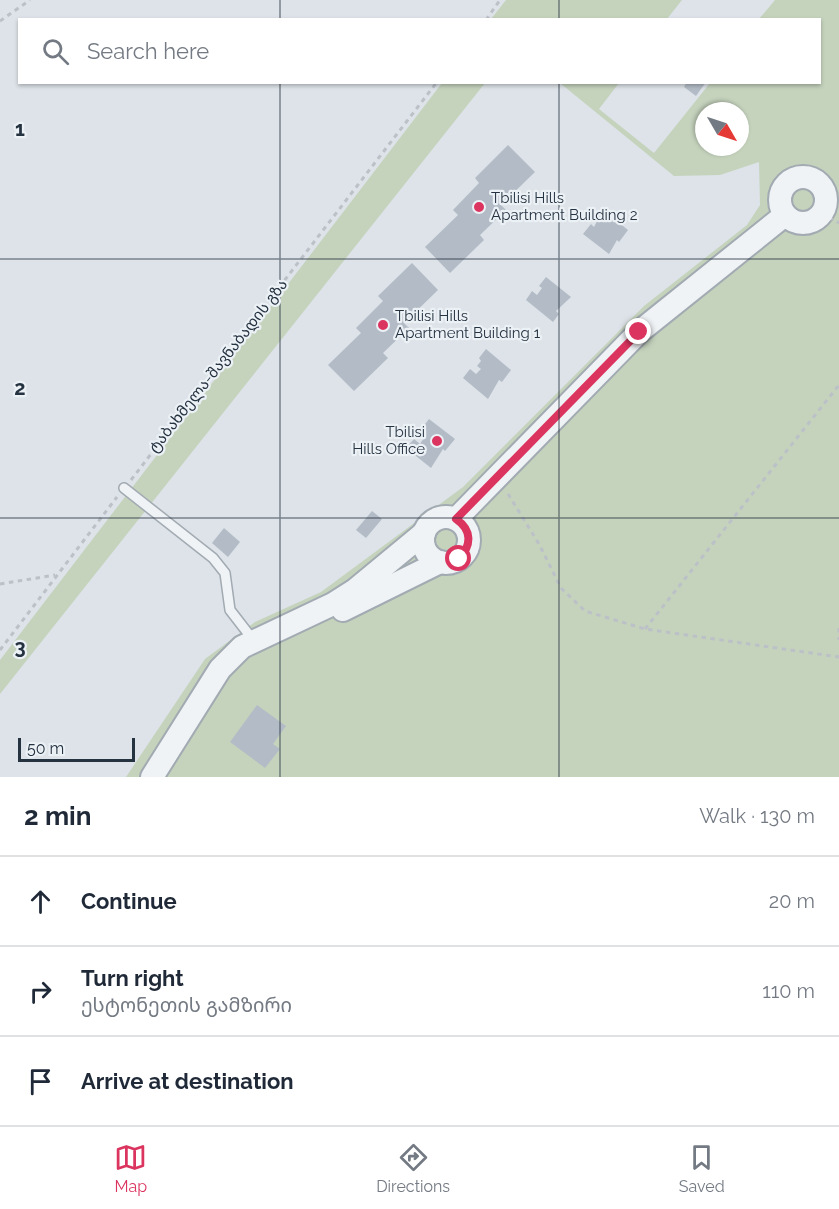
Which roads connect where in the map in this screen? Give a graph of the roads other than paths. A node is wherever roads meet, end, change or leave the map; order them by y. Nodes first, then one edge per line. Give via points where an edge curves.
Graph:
1 (830, 180) edge
2 (785, 215) junction
3 (830, 218) edge
4 (124, 488) road end
5 (456, 519) junction
6 (424, 534) junction
7 (440, 562) junction
8 (304, 619) junction
9 (254, 641) junction
10 (152, 777) edge

1 - 2 street via 802,176 792,179 780,195
1 - 3 street via 825,194
2 - 3 street via 804,223
2 - 5 street via 639,332
4 - 9 lane via 213,558 225,573 230,610
5 - 6 street via 437,519
5 - 7 street via 468,533 469,543 459,559
6 - 7 street via 430,556
6 - 8 street via 355,590
7 - 8 street via 334,613
8 - 9 street
9 - 10 street via 220,669

